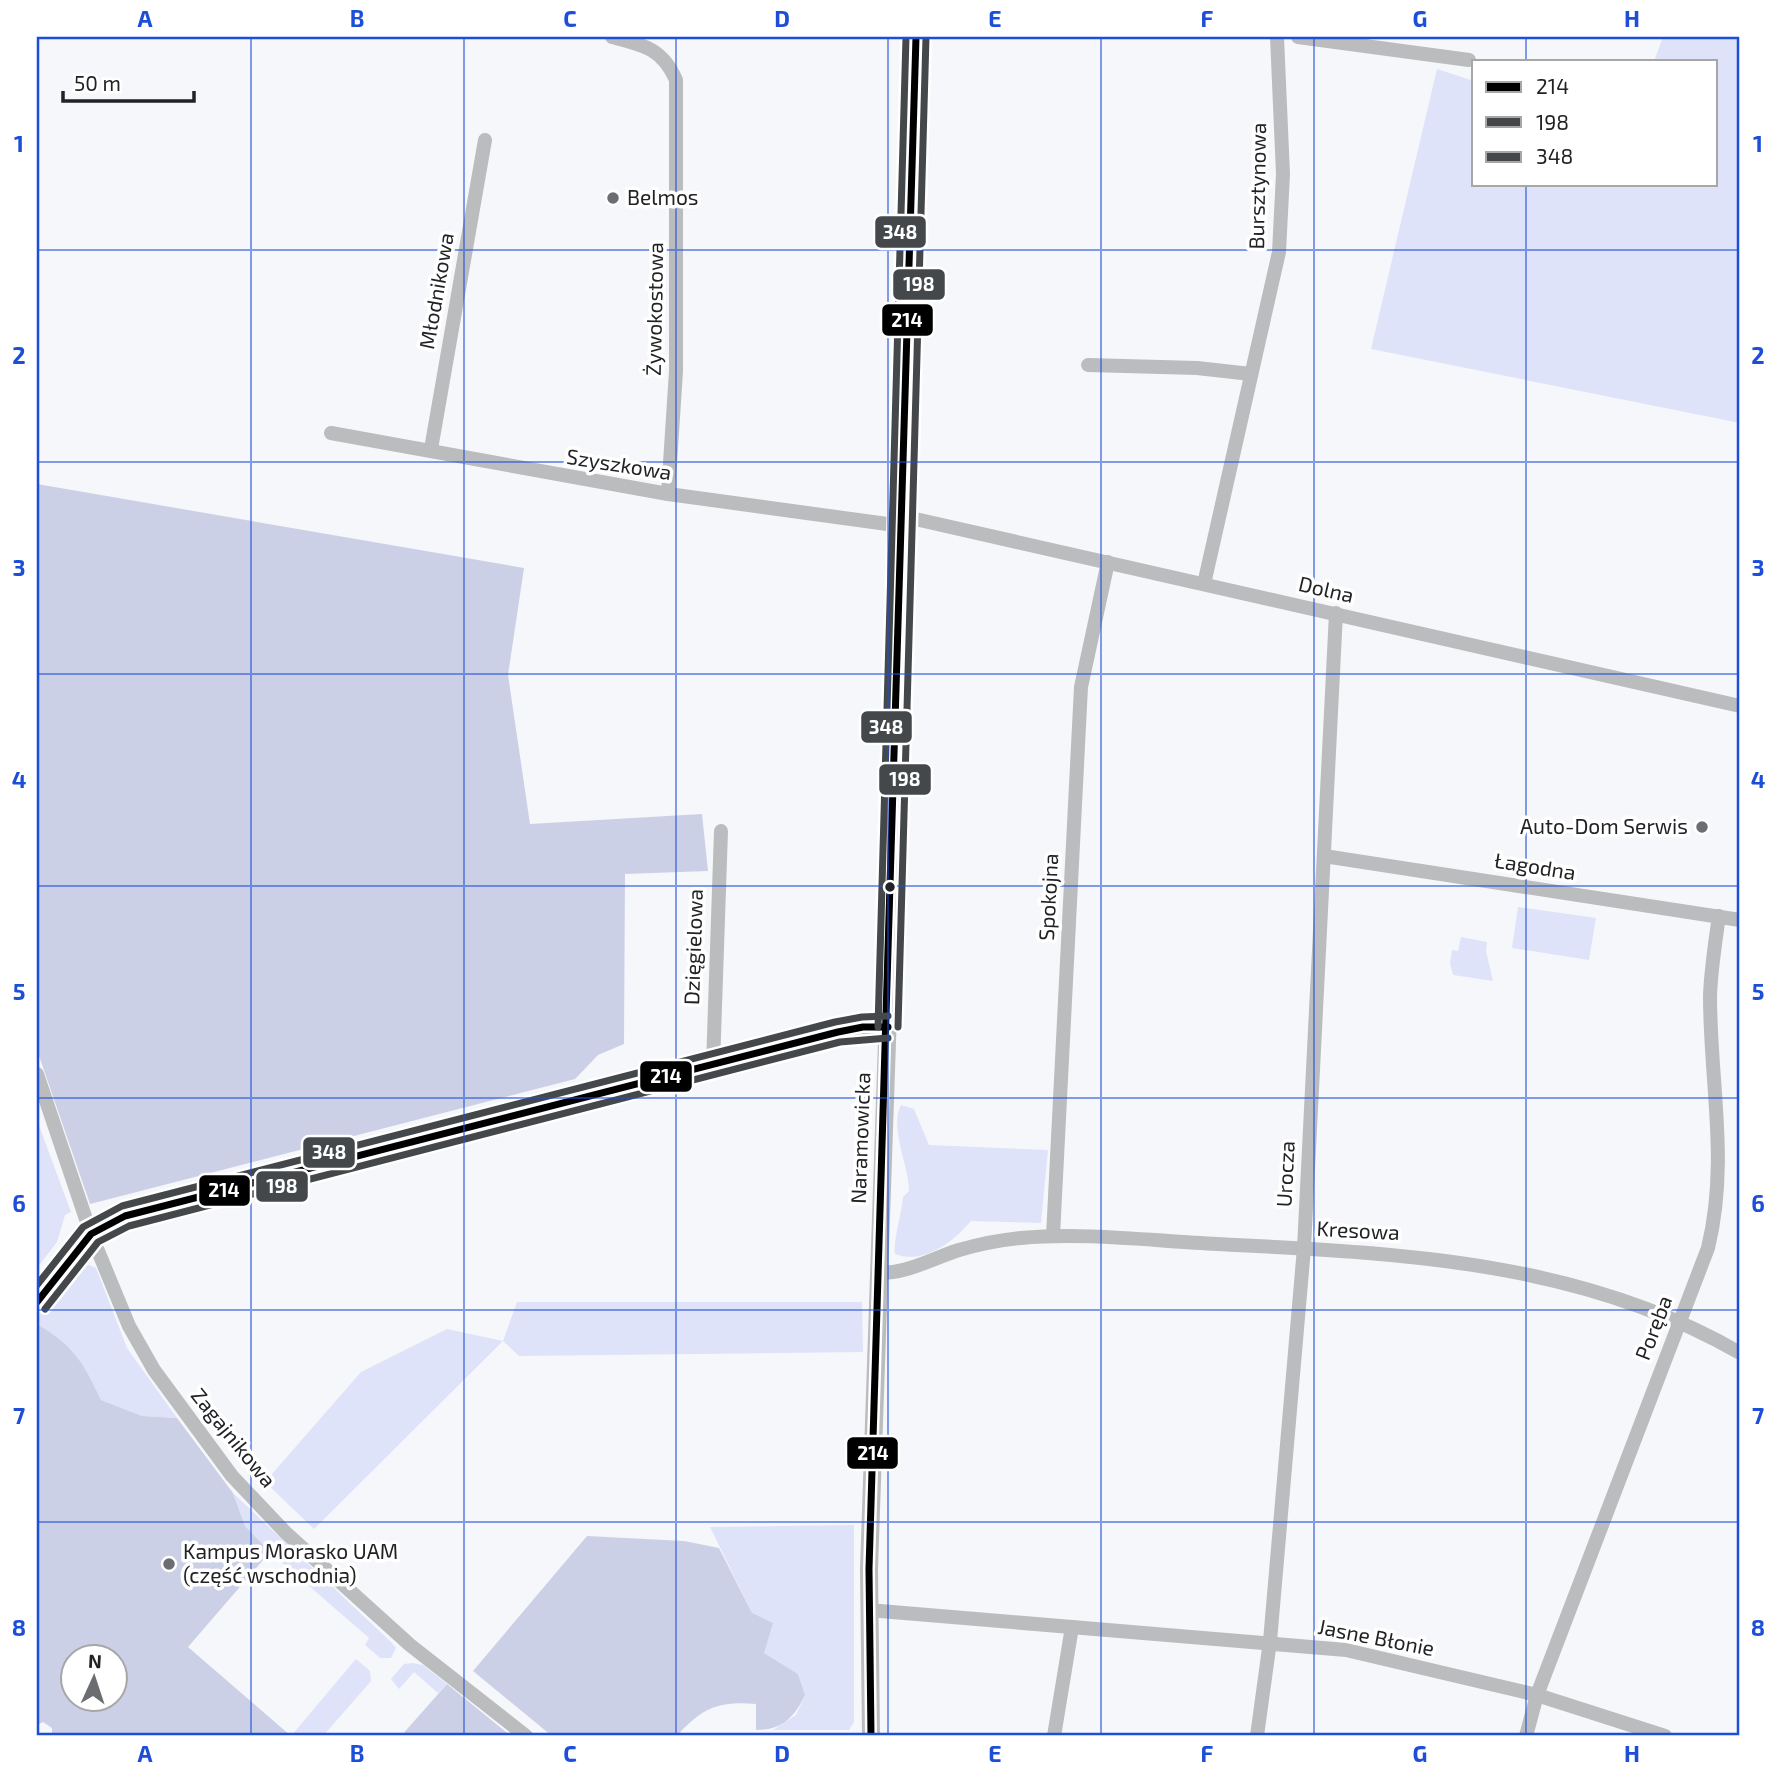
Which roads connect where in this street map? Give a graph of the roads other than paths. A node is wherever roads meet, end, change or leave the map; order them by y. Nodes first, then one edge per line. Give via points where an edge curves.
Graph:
1 (612, 37) edge
2 (916, 37) edge
3 (1278, 37) edge
4 (1298, 37) edge
5 (1469, 60) dead end
6 (485, 140) dead end
7 (1088, 365) dead end
8 (1251, 374) junction
9 (331, 433) dead end
10 (431, 449) junction
11 (668, 494) junction
12 (902, 521) junction
13 (1108, 562) junction
14 (1204, 584) junction
15 (1336, 613) junction
16 (1740, 706) edge
17 (721, 831) dead end
18 (1324, 856) junction
19 (1719, 916) junction
20 (1740, 920) edge
21 (887, 1027) junction
22 (713, 1065) junction
23 (37, 1074) edge
24 (91, 1234) junction
25 (1053, 1236) junction
26 (1304, 1248) junction
27 (879, 1273) junction
28 (37, 1302) edge
29 (1679, 1321) junction
30 (1740, 1353) edge
31 (868, 1610) junction
32 (1072, 1627) junction
33 (1270, 1641) junction
34 (1537, 1695) junction
35 (526, 1736) edge
36 (871, 1736) edge
37 (1054, 1736) edge
38 (1257, 1736) edge
39 (1526, 1736) edge
40 (1665, 1736) edge

1 - 11 street, Żywokostowa via 657,51 676,80 676,371
2 - 12 street, Naramowicka
3 - 8 street, Bursztynowa via 1281,229
4 - 5 street
6 - 10 street, Młodnikowa
7 - 8 street
8 - 14 street, Bursztynowa
9 - 10 street, Szyszkowa
10 - 11 street, Szyszkowa
11 - 12 street, Szyszkowa
12 - 13 street, Dolna
12 - 21 street, Naramowicka
13 - 14 street, Dolna
13 - 25 street, Spokojna via 1081,687
14 - 15 street, Dolna
15 - 16 street, Dolna
15 - 18 street, Urocza
17 - 22 street, Dzięgielowa
18 - 19 street, Łagodna
18 - 26 street, Urocza
19 - 20 street, Łagodna
19 - 29 street, Poręba via 1710,999 1719,1194 1708,1248
21 - 22 street via 857,1028
21 - 27 street, Naramowicka
22 - 24 street via 126,1216
23 - 24 street, Zagajnikowa
24 - 28 street
24 - 35 street, Zagajnikowa via 143,1352 232,1476 286,1533 400,1636
25 - 26 street, Kresowa
25 - 27 street, Kresowa via 988,1242 900,1273
26 - 29 street, Kresowa via 1409,1255 1512,1270 1593,1290
26 - 33 street, Urocza
27 - 31 street, Naramowicka
29 - 30 street, Kresowa
29 - 34 street, Poręba
31 - 32 street, Jasne Błonie
31 - 36 street, Naramowicka
32 - 33 street, Jasne Błonie
32 - 37 street
33 - 34 street, Jasne Błonie via 1346,1650
33 - 38 street, Urocza
34 - 39 street, Poręba
34 - 40 street, Jasne Błonie

